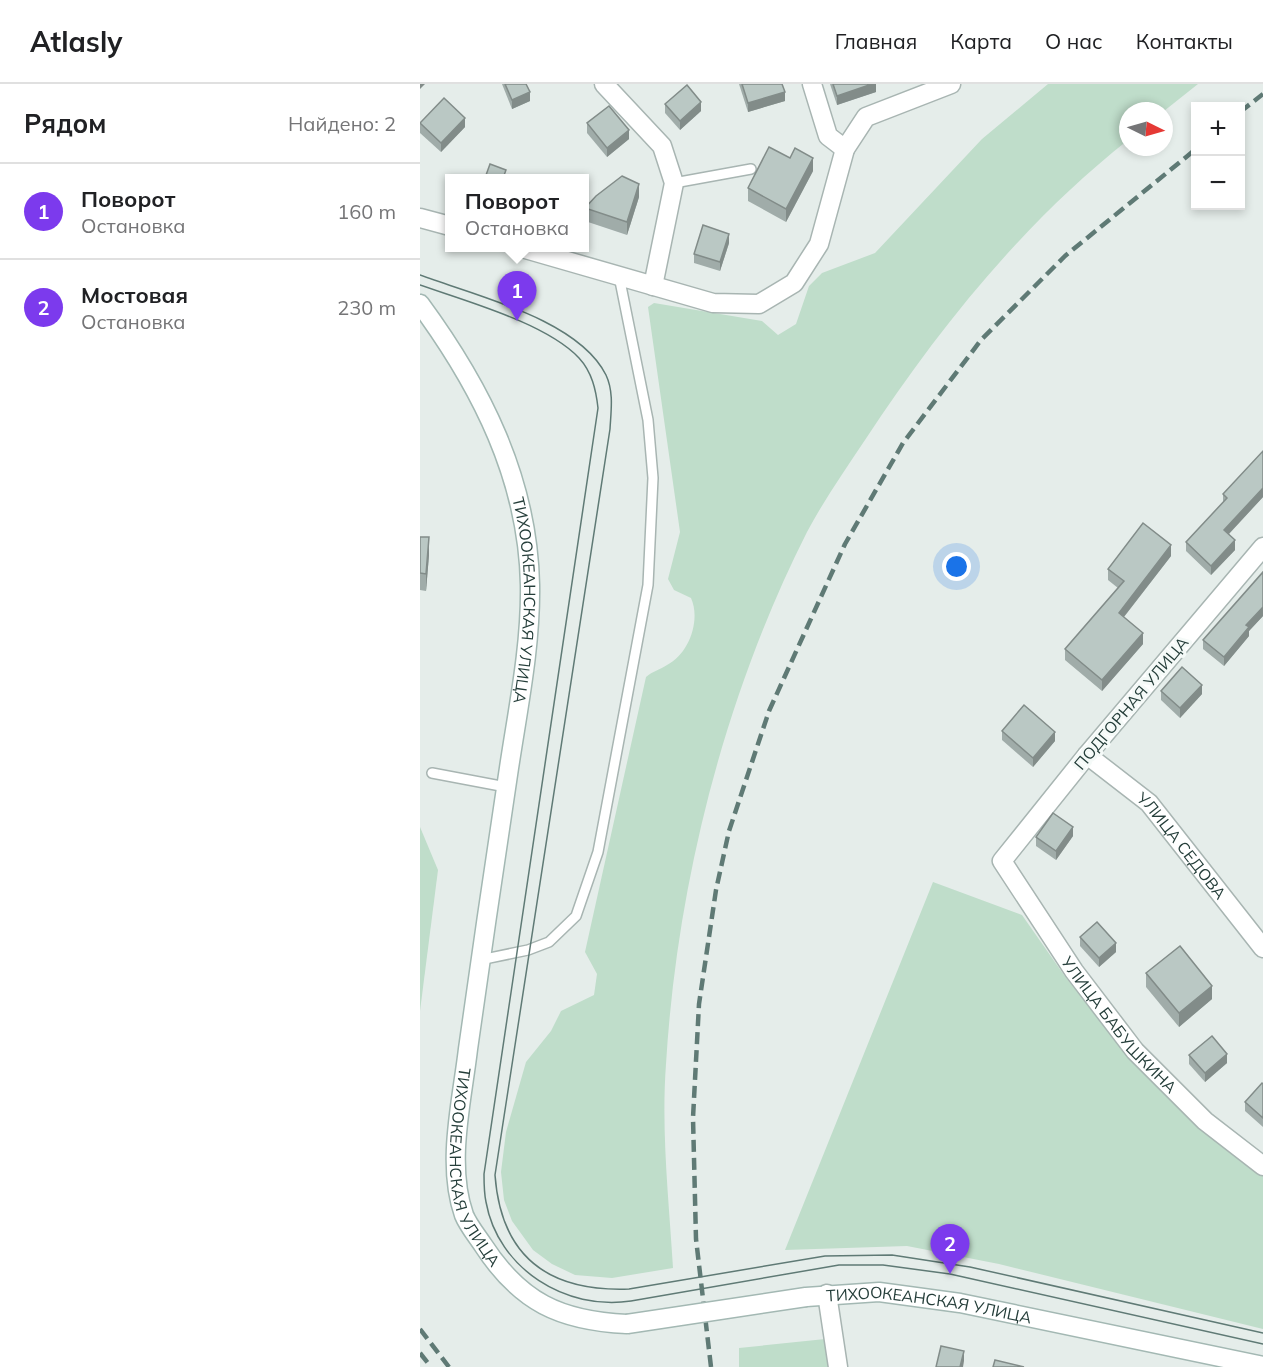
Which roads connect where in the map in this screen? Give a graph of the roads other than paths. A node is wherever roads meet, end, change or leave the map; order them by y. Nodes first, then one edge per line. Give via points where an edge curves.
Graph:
1 (604, 84) edge
2 (812, 84) edge
3 (951, 84) edge
4 (845, 149) junction
5 (752, 169) dead end
6 (674, 183) junction
7 (420, 218) edge
8 (445, 225) edge
9 (536, 252) edge
10 (619, 276) junction
11 (653, 286) junction
12 (420, 304) edge
13 (1263, 547) edge
14 (1087, 755) junction
15 (432, 774) dead end
16 (506, 787) junction
17 (1002, 861) joint
18 (1263, 948) edge
19 (480, 960) junction
20 (1263, 1166) edge
21 (827, 1294) junction
22 (1263, 1366) edge
23 (838, 1367) edge

1 - 6 street via 662,146
2 - 4 street via 828,136
3 - 4 street via 866,117
4 - 11 street via 819,244 794,282 759,304 713,303
5 - 6 lane
6 - 11 street
7 - 8 street
9 - 10 street
10 - 11 street
10 - 19 lane via 648,420 653,478 648,585 598,852 576,916 549,942
12 - 16 street, ТИХООКЕАНСКАЯ УЛИЦА via 455,352 492,421 521,512 530,582 529,621
13 - 14 street, ПОДГОРНАЯ УЛИЦА
14 - 17 street, ПОДГОРНАЯ УЛИЦА
14 - 18 street, УЛИЦА СЕДОВА via 1149,803
15 - 16 lane
16 - 19 street, ТИХООКЕАНСКАЯ УЛИЦА
17 - 20 street, УЛИЦА БАБУШКИНА via 1074,971 1135,1051 1205,1120
19 - 21 street, ТИХООКЕАНСКАЯ УЛИЦА, bridge via 456,1169 464,1216 494,1262 532,1299 574,1319 627,1324
21 - 22 street, ТИХООКЕАНСКАЯ УЛИЦА via 879,1292 960,1303
21 - 23 street

